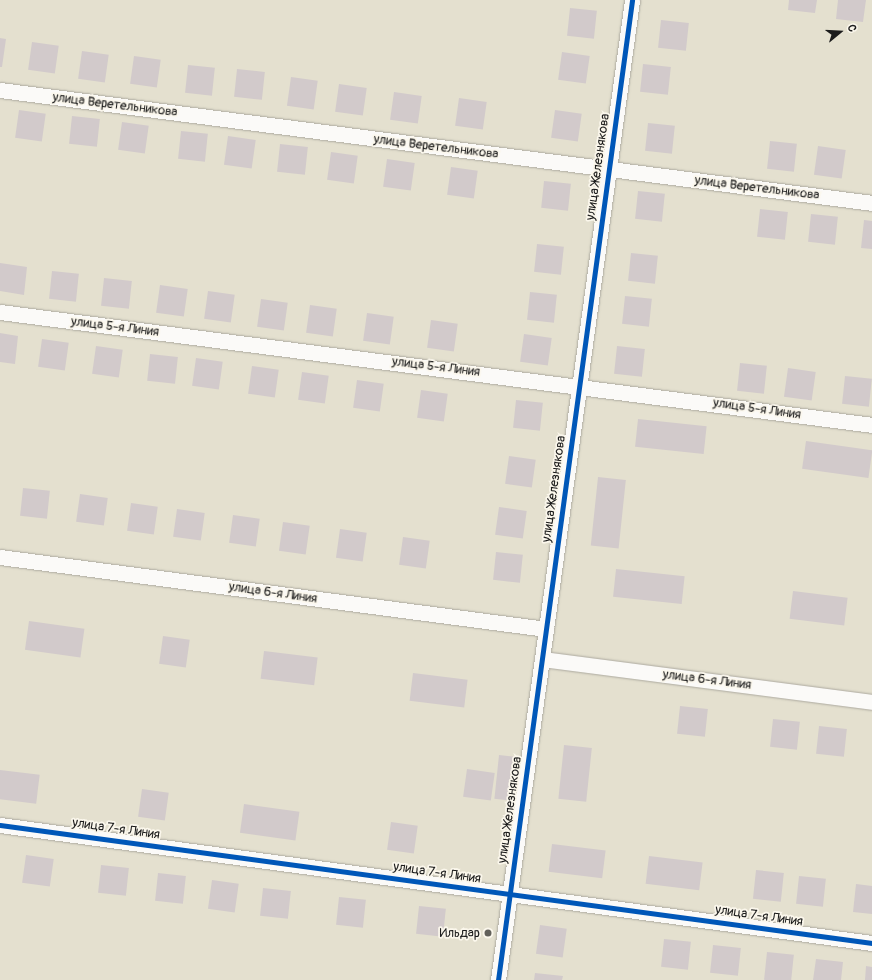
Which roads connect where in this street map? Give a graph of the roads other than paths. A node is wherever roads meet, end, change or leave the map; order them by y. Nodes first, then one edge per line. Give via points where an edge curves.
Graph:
1 (632, 0) edge
2 (0, 90) edge
3 (609, 169) junction
4 (872, 203) edge
5 (0, 312) edge
6 (579, 385) junction
7 (872, 425) edge
8 (0, 557) edge
9 (546, 629) junction
10 (542, 659) junction
11 (872, 702) edge
12 (0, 825) edge
13 (510, 894) junction
14 (872, 943) edge
15 (498, 980) edge

1 - 3 street, улица Железнякова
2 - 3 street, улица Веретельникова
3 - 4 street, улица Веретельникова
3 - 6 street, улица Железнякова
5 - 6 street, улица 5-я Линия
6 - 7 street, улица 5-я Линия
6 - 9 street, улица Железнякова
8 - 9 street, улица 6-я Линия
9 - 10 street, улица Железнякова
10 - 11 street, улица 6-я Линия
10 - 13 street, улица Железнякова
12 - 13 street, улица 7-я Линия
13 - 14 street, улица 7-я Линия
13 - 15 street, улица Железнякова

